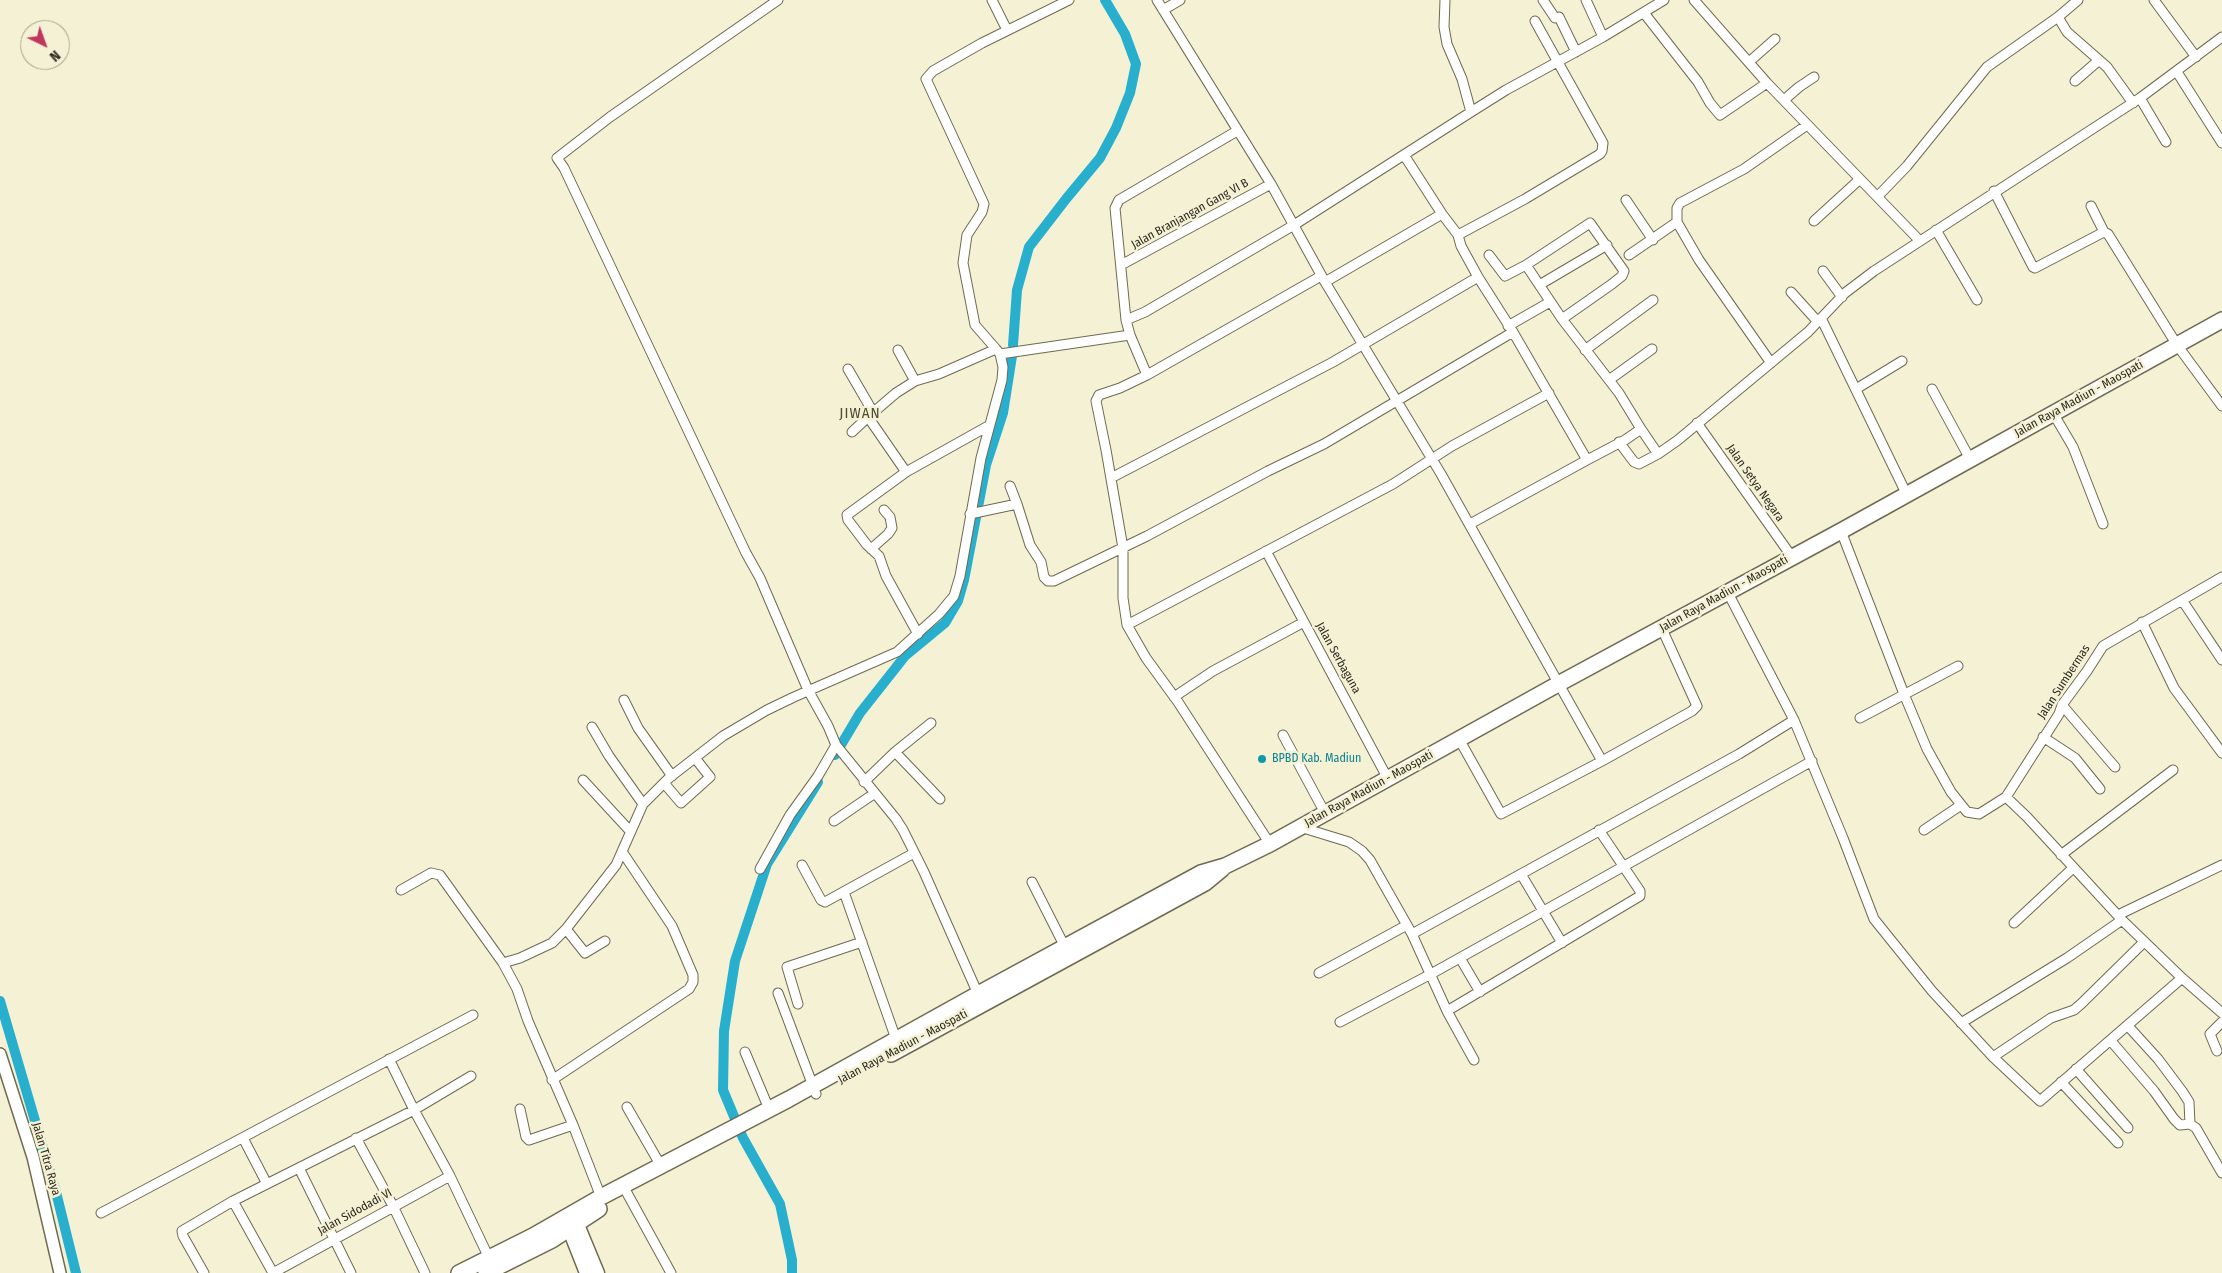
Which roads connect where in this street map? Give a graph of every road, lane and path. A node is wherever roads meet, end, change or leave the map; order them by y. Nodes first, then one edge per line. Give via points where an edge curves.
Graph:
1 (778, 0) edge
2 (992, 0) edge
3 (1069, 0) edge
4 (1157, 0) edge
5 (1180, 0) edge
6 (1445, 0) edge
7 (1543, 0) edge
8 (1586, 0) edge
9 (1664, 0) edge
10 (1694, 0) edge
11 (2078, 0) edge
12 (2154, 0) edge
13 (1163, 10) junction
14 (1644, 13) junction
15 (2058, 17) junction
16 (1535, 21) dead end
17 (1007, 30) junction
18 (1603, 37) junction
19 (1776, 38) dead end
20 (2222, 38) edge
21 (1576, 52) junction
22 (2196, 56) junction
23 (2098, 61) junction
24 (1558, 62) junction
25 (1749, 62) junction
26 (2177, 72) junction
27 (1814, 77) dead end
28 (2075, 81) dead end
29 (1767, 83) junction
30 (1784, 100) junction
31 (2136, 100) junction
32 (1471, 112) junction
33 (1807, 125) junction
34 (1238, 131) junction
35 (2166, 142) dead end
36 (2222, 143) edge
37 (1404, 155) junction
38 (1860, 179) junction
39 (1271, 184) junction
40 (1994, 191) junction
41 (1878, 196) junction
42 (1626, 200) dead end
43 (2091, 206) dead end
44 (1442, 214) junction
45 (1814, 220) dead end
46 (1678, 222) junction
47 (1294, 226) junction
48 (1936, 230) junction
49 (2104, 232) junction
50 (1458, 235) junction
51 (1653, 240) junction
52 (1920, 241) junction
53 (1607, 245) junction
54 (1489, 255) dead end
55 (1629, 255) dead end
56 (1121, 265) junction
57 (1526, 265) junction
58 (1824, 271) dead end
59 (1478, 277) junction
60 (1323, 279) junction
61 (1541, 284) junction
62 (1791, 292) dead end
63 (1842, 296) junction
64 (1653, 300) dead end
65 (1977, 300) dead end
66 (1550, 302) junction
67 (1562, 319) junction
68 (1126, 320) junction
69 (1819, 320) junction
70 (2222, 320) edge
71 (1511, 329) junction
72 (1130, 335) junction
73 (1362, 344) junction
74 (2176, 346) junction
75 (1652, 349) dead end
76 (898, 350) dead end
77 (1584, 350) junction
78 (998, 352) junction
79 (1902, 361) dead end
80 (1771, 363) junction
81 (848, 369) dead end
82 (1147, 375) junction
83 (1609, 380) junction
84 (915, 381) junction
85 (1856, 389) junction
86 (1932, 389) dead end
87 (1549, 393) junction
88 (1397, 402) junction
89 (2222, 406) edge
90 (2053, 413) junction
91 (870, 414) junction
92 (1697, 423) junction
93 (990, 425) junction
94 (1641, 429) junction
95 (852, 432) dead end
96 (1619, 442) junction
97 (1658, 454) junction
98 (1970, 459) junction
99 (1432, 460) junction
100 (1587, 460) junction
101 (906, 472) junction
102 (1111, 478) junction
103 (1010, 486) dead end
104 (1907, 494) junction
105 (1017, 504) junction
106 (884, 510) dead end
107 (971, 513) junction
108 (1470, 524) junction
109 (2103, 524) dead end
110 (1841, 531) junction
111 (1122, 548) junction
112 (871, 549) junction
113 (1266, 551) junction
114 (1792, 557) junction
115 (2222, 577) edge
116 (1728, 593) junction
117 (2182, 600) junction
118 (1304, 622) junction
119 (2142, 622) junction
120 (1127, 625) junction
121 (1662, 629) junction
122 (918, 634) junction
123 (2222, 660) edge
124 (1958, 666) dead end
125 (1560, 683) junction
126 (808, 690) junction
127 (1904, 694) junction
128 (1174, 697) junction
129 (624, 700) dead end
130 (2062, 705) junction
131 (1860, 718) dead end
132 (1794, 720) junction
133 (930, 724) dead end
134 (592, 727) dead end
135 (1283, 735) dead end
136 (2043, 737) junction
137 (1459, 739) junction
138 (837, 746) junction
139 (895, 752) junction
140 (2222, 753) edge
141 (695, 758) junction
142 (1602, 761) junction
143 (1812, 761) junction
144 (2115, 767) dead end
145 (2173, 770) dead end
146 (672, 776) junction
147 (1388, 778) junction
148 (583, 780) dead end
149 (864, 782) junction
150 (664, 783) junction
151 (2100, 789) dead end
152 (875, 793) junction
153 (2006, 797) junction
154 (940, 799) dead end
155 (643, 804) junction
156 (1961, 805) junction
157 (1325, 813) junction
158 (834, 821) dead end
159 (1300, 827) junction
160 (1599, 830) junction
161 (1924, 830) dead end
162 (630, 831) junction
163 (1270, 844) junction
164 (623, 853) junction
165 (914, 853) junction
166 (2061, 854) junction
167 (2222, 865) edge
168 (802, 866) dead end
169 (1622, 866) junction
170 (2073, 868) junction
171 (760, 870) dead end
172 (1521, 874) junction
173 (1032, 882) dead end
174 (401, 890) dead end
175 (844, 892) junction
176 (1543, 910) junction
177 (2120, 918) junction
178 (2014, 923) dead end
179 (1407, 925) junction
180 (1115, 926) junction
181 (566, 929) junction
182 (1412, 934) junction
183 (605, 941) dead end
184 (862, 942) junction
185 (2144, 942) junction
186 (1562, 943) junction
187 (1065, 947) junction
188 (1460, 958) junction
189 (503, 963) junction
190 (1319, 974) dead end
191 (1431, 974) junction
192 (2182, 978) junction
193 (778, 992) dead end
194 (1480, 992) junction
195 (978, 994) junction
196 (798, 1004) dead end
197 (1447, 1011) junction
198 (2222, 1013) edge
199 (473, 1015) dead end
200 (1340, 1022) dead end
201 (2222, 1022) edge
202 (1961, 1023) junction
203 (2128, 1026) junction
204 (896, 1039) junction
205 (2111, 1041) junction
206 (2217, 1051) dead end
207 (745, 1052) dead end
208 (0, 1054) edge
209 (1993, 1057) junction
210 (390, 1059) junction
211 (1474, 1060) dead end
212 (2076, 1069) junction
213 (471, 1076) dead end
214 (552, 1080) junction
215 (2061, 1082) junction
216 (814, 1090) junction
217 (627, 1107) dead end
218 (520, 1109) dead end
219 (769, 1109) junction
220 (414, 1110) junction
221 (2190, 1124) junction
222 (573, 1125) junction
223 (2128, 1128) dead end
224 (737, 1131) junction
225 (243, 1138) junction
226 (356, 1138) junction
227 (2118, 1143) dead end
228 (661, 1166) junction
229 (299, 1168) junction
230 (2222, 1173) edge
231 (450, 1176) junction
232 (267, 1184) junction
233 (627, 1192) junction
234 (601, 1197) junction
235 (233, 1201) junction
236 (392, 1206) junction
237 (101, 1213) dead end
238 (571, 1222) junction
239 (333, 1239) junction
240 (489, 1258) junction
241 (60, 1273) edge
242 (204, 1273) edge
243 (273, 1273) edge
244 (351, 1273) edge
245 (424, 1273) edge
246 (459, 1273) edge
247 (486, 1273) edge
248 (586, 1273) edge
249 (598, 1273) edge
250 (671, 1273) edge

1 - 126 street via 610,117 557,158 760,578
2 - 17 street
3 - 17 street
4 - 13 street
5 - 13 street
6 - 32 street via 1447,44
7 - 21 street via 1555,18 1559,17
8 - 18 street
9 - 14 street
10 - 25 street
11 - 15 street
12 - 22 street
13 - 34 street
14 - 18 street
14 - 29 street via 1720,115
15 - 23 street via 2067,32
15 - 41 street via 1987,67 1907,166
16 - 24 street
17 - 78 street via 933,71 926,81 984,204 967,235 962,263 975,325
18 - 21 street
19 - 25 street
20 - 22 street
21 - 24 street
22 - 26 street
23 - 28 street
23 - 31 street
24 - 32 street
24 - 50 street via 1603,143 1602,150 1525,199
25 - 29 street
26 - 31 street
26 - 36 street
27 - 30 street
29 - 30 street
30 - 33 street
31 - 35 street
31 - 40 street
32 - 37 street
33 - 38 street
33 - 46 street via 1744,170 1680,203 1676,208
34 - 39 street
34 - 56 street via 1119,200 1115,208
37 - 44 street
37 - 47 street
38 - 41 street
38 - 45 street
39 - 47 street
39 - 56 street, Jalan Branjangan Gang VI B
40 - 48 street
40 - 49 street via 2035,268
41 - 52 street
42 - 51 street
43 - 49 street
44 - 50 street
44 - 60 street
46 - 51 street
46 - 80 street via 1699,260
47 - 60 street
47 - 68 street
48 - 52 street
48 - 65 street
49 - 74 street
50 - 59 street
51 - 55 street
52 - 63 street
53 - 57 street via 1590,223
53 - 61 street
53 - 67 street via 1623,274
54 - 57 street via 1505,276
56 - 68 street
57 - 61 street
58 - 63 street
59 - 71 street
59 - 73 street
60 - 73 street
60 - 82 street
61 - 66 street
62 - 69 street
63 - 69 street
64 - 77 street
66 - 67 street
66 - 71 street
67 - 77 street
68 - 72 street
69 - 80 street
69 - 85 street
70 - 74 highway, Jalan Raya Madiun - Maospati
71 - 87 street
71 - 88 street
72 - 78 street
72 - 82 street
73 - 88 street
73 - 102 street via 1212,427
74 - 89 street
74 - 90 highway, Jalan Raya Madiun - Maospati
75 - 83 street
76 - 84 street
77 - 83 street
78 - 84 street
78 - 93 street via 1003,367 1002,380
79 - 85 street
80 - 92 street
81 - 91 street
82 - 102 street via 1099,395 1096,402
83 - 94 street
84 - 91 street
85 - 104 street
86 - 98 street
87 - 99 street
87 - 100 street
88 - 99 street
88 - 111 street via 1324,444
90 - 98 highway, Jalan Raya Madiun - Maospati
90 - 109 street via 2073,447
91 - 95 street
91 - 101 street
92 - 97 street
92 - 114 street, Jalan Setya Negara
93 - 101 street
93 - 107 street
94 - 96 street
94 - 97 street
96 - 97 street via 1639,464
96 - 100 street
98 - 104 highway, Jalan Raya Madiun - Maospati
99 - 108 street
99 - 113 street
100 - 108 street
101 - 112 street via 847,515
102 - 111 street
103 - 105 street
104 - 110 highway, Jalan Raya Madiun - Maospati
105 - 107 street
105 - 111 street via 1030,545 1048,581
106 - 112 street via 890,517 892,528
107 - 122 street via 954,596
108 - 125 street
110 - 114 highway, Jalan Raya Madiun - Maospati
110 - 127 street
111 - 120 street
112 - 122 street via 879,556 886,576
113 - 118 street, Jalan Serbaguna
113 - 120 street
114 - 116 highway, Jalan Raya Madiun - Maospati
115 - 117 street, Jalan Sumbermas
116 - 121 highway, Jalan Raya Madiun - Maospati
116 - 132 street
117 - 119 street, Jalan Sumbermas
117 - 123 street
118 - 128 street via 1213,671
118 - 147 street, Jalan Serbaguna
119 - 130 street, Jalan Sumbermas via 2102,646
119 - 140 street via 2174,688
120 - 128 street
121 - 125 highway, Jalan Raya Madiun - Maospati
121 - 142 street via 1698,706
122 - 126 street via 890,656
124 - 127 street
125 - 137 highway, Jalan Raya Madiun - Maospati
125 - 142 street
126 - 138 street
126 - 141 street via 723,736
127 - 131 street
127 - 156 street via 1927,749
128 - 163 street
129 - 146 street via 638,728
130 - 136 street, Jalan Sumbermas
130 - 144 street
132 - 143 street
132 - 160 street via 1740,754
133 - 139 street
134 - 155 street
135 - 157 street
136 - 151 street via 2075,758
136 - 153 street, Jalan Sumbermas
137 - 142 street via 1501,814
137 - 147 highway, Jalan Raya Madiun - Maospati
138 - 149 street
138 - 171 street via 790,816
139 - 149 street
139 - 154 street
141 - 146 street
141 - 150 street via 710,777 681,803
143 - 169 street
143 - 202 street via 1874,919
145 - 166 street
146 - 150 street
147 - 157 highway, Jalan Raya Madiun - Maospati
148 - 162 street
149 - 152 street
150 - 155 street
152 - 158 street
152 - 165 street via 896,819
153 - 156 street via 1979,814 1967,812
153 - 166 street
155 - 162 street
156 - 161 street
157 - 159 highway, Jalan Raya Madiun - Maospati
159 - 163 highway, Jalan Raya Madiun - Maospati
159 - 179 street via 1349,842 1362,851 1379,874
160 - 169 street
160 - 172 street
162 - 164 street
163 - 180 highway, Jalan Raya Madiun - Maospati via 1225,866 1205,883
164 - 181 street
164 - 214 street via 672,926 693,982 689,989 668,1004
165 - 175 street
165 - 195 street
166 - 170 street
167 - 177 street
168 - 175 street via 822,901
169 - 176 street
169 - 186 street via 1640,891 1640,896
170 - 177 street
170 - 178 street
172 - 176 street
172 - 182 street
173 - 187 street
174 - 189 street via 431,874 440,875
175 - 184 street
176 - 186 street
176 - 188 street
177 - 185 street
177 - 202 street via 2067,958
179 - 182 street
179 - 190 street
180 - 187 highway, Jalan Raya Madiun - Maospati
180 - 216 highway, Jalan Raya Madiun - Maospati
181 - 183 street via 584,953
181 - 189 street via 552,943
182 - 191 street
184 - 196 street via 787,967
184 - 204 street
185 - 192 street
185 - 209 street via 2074,1010 2051,1018
186 - 194 street
187 - 195 highway, Jalan Raya Madiun - Maospati
188 - 191 street
188 - 194 street
189 - 214 street via 517,989
191 - 197 street
191 - 200 street
192 - 198 street
192 - 203 street
193 - 216 street
194 - 197 street
195 - 204 highway, Jalan Raya Madiun - Maospati
197 - 211 street
199 - 210 street
201 - 206 street via 2210,1034
202 - 209 street
203 - 205 street
203 - 221 street via 2158,1059 2189,1102
204 - 216 highway, Jalan Raya Madiun - Maospati
205 - 212 street
205 - 221 street via 2174,1119 2180,1125
207 - 219 street
208 - 241 street, Jalan Titra Raya via 33,1157
209 - 215 street via 2040,1101
210 - 220 street
210 - 225 street
212 - 215 street
212 - 223 street
213 - 220 street
214 - 222 street
215 - 227 street
216 - 219 highway, Jalan Raya Madiun - Maospati
216 - 224 highway, Jalan Raya Madiun - Maospati
217 - 228 street
218 - 222 street via 529,1140
219 - 224 highway, Jalan Raya Madiun - Maospati
220 - 226 street
220 - 231 street
221 - 230 street via 2196,1128
222 - 234 street
224 - 228 highway, Jalan Raya Madiun - Maospati
224 - 233 highway, Jalan Raya Madiun - Maospati
225 - 232 street
225 - 237 street
226 - 229 street
226 - 236 street
228 - 234 highway, Jalan Raya Madiun - Maospati
229 - 232 street
229 - 239 street
231 - 236 street, Jalan Sidodadi VI
231 - 240 street
232 - 235 street
233 - 238 highway, Jalan Raya Madiun - Maospati
233 - 250 street
234 - 238 highway, Jalan Raya Madiun - Maospati
235 - 242 street via 182,1231
235 - 243 street
236 - 239 street, Jalan Sidodadi VI
236 - 245 street
238 - 240 highway
238 - 247 highway
238 - 248 main road
238 - 249 main road
239 - 243 street, Jalan Sidodadi VI
239 - 244 street
240 - 246 highway

